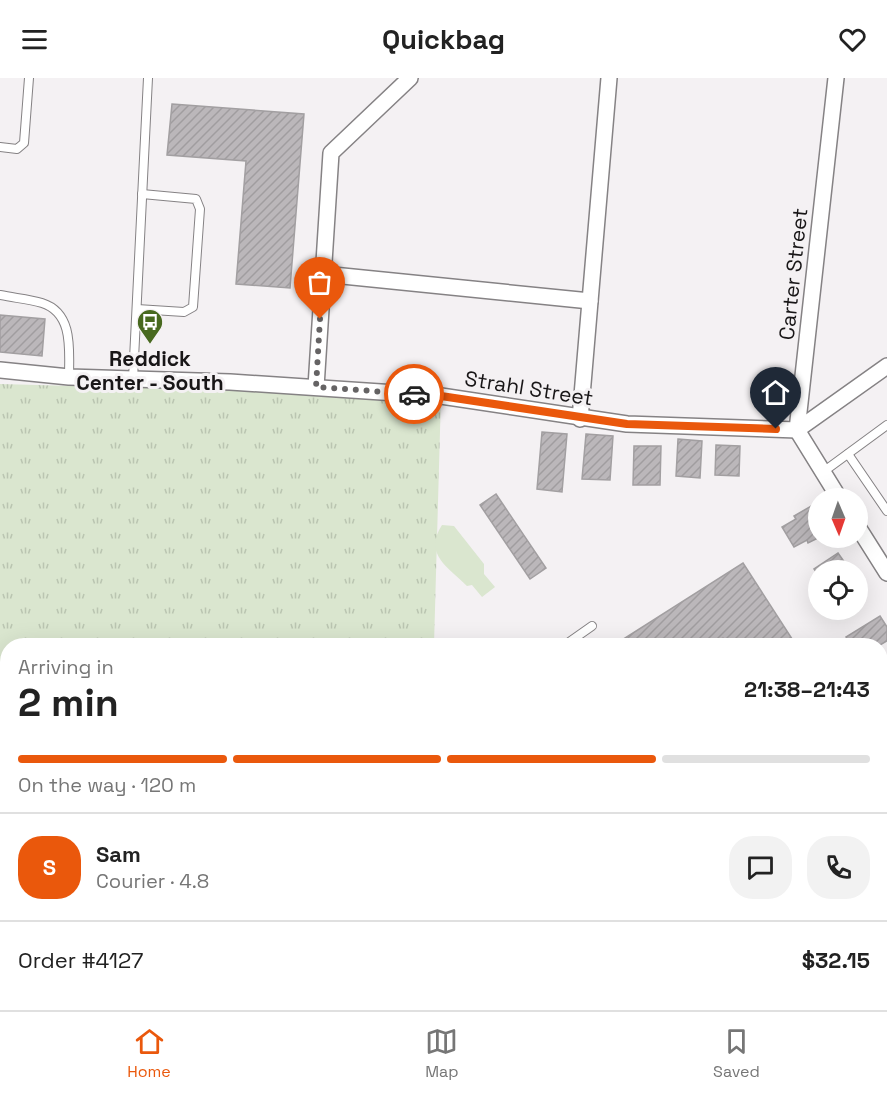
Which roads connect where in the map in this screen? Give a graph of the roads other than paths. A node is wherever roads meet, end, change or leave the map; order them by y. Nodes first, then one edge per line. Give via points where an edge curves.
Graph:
1 (29, 78) edge
2 (148, 78) edge
3 (410, 78) edge
4 (609, 78) edge
5 (836, 78) edge
6 (0, 147) edge
7 (142, 194) junction
8 (323, 274) junction
9 (0, 295) edge
10 (590, 301) junction
11 (137, 309) junction
12 (887, 366) edge
13 (0, 370) edge
14 (69, 377) junction
15 (133, 379) junction
16 (316, 387) junction
17 (579, 418) junction
18 (887, 425) edge
19 (797, 430) junction
20 (848, 454) junction
21 (823, 472) junction
22 (833, 488) edge
23 (887, 511) edge
24 (868, 543) edge
25 (887, 573) edge
26 (592, 626) dead end
27 (575, 638) edge

1 - 6 lane via 24,143 17,149
2 - 7 lane
3 - 8 street via 331,153
4 - 10 street
5 - 19 street, Carter Street
7 - 11 lane
7 - 11 lane via 196,199 200,209 193,307 184,312
8 - 10 street
8 - 16 street
9 - 14 lane via 44,304 62,318 69,338
10 - 17 street
11 - 15 lane
12 - 19 street
13 - 14 street, Strahl Street
14 - 15 street, Strahl Street
15 - 16 street, Strahl Street
16 - 17 street, Strahl Street via 441,396
17 - 19 street, Strahl Street via 627,424
18 - 20 lane
19 - 21 street
20 - 21 lane
20 - 23 lane
21 - 22 street
24 - 25 street
26 - 27 lane

